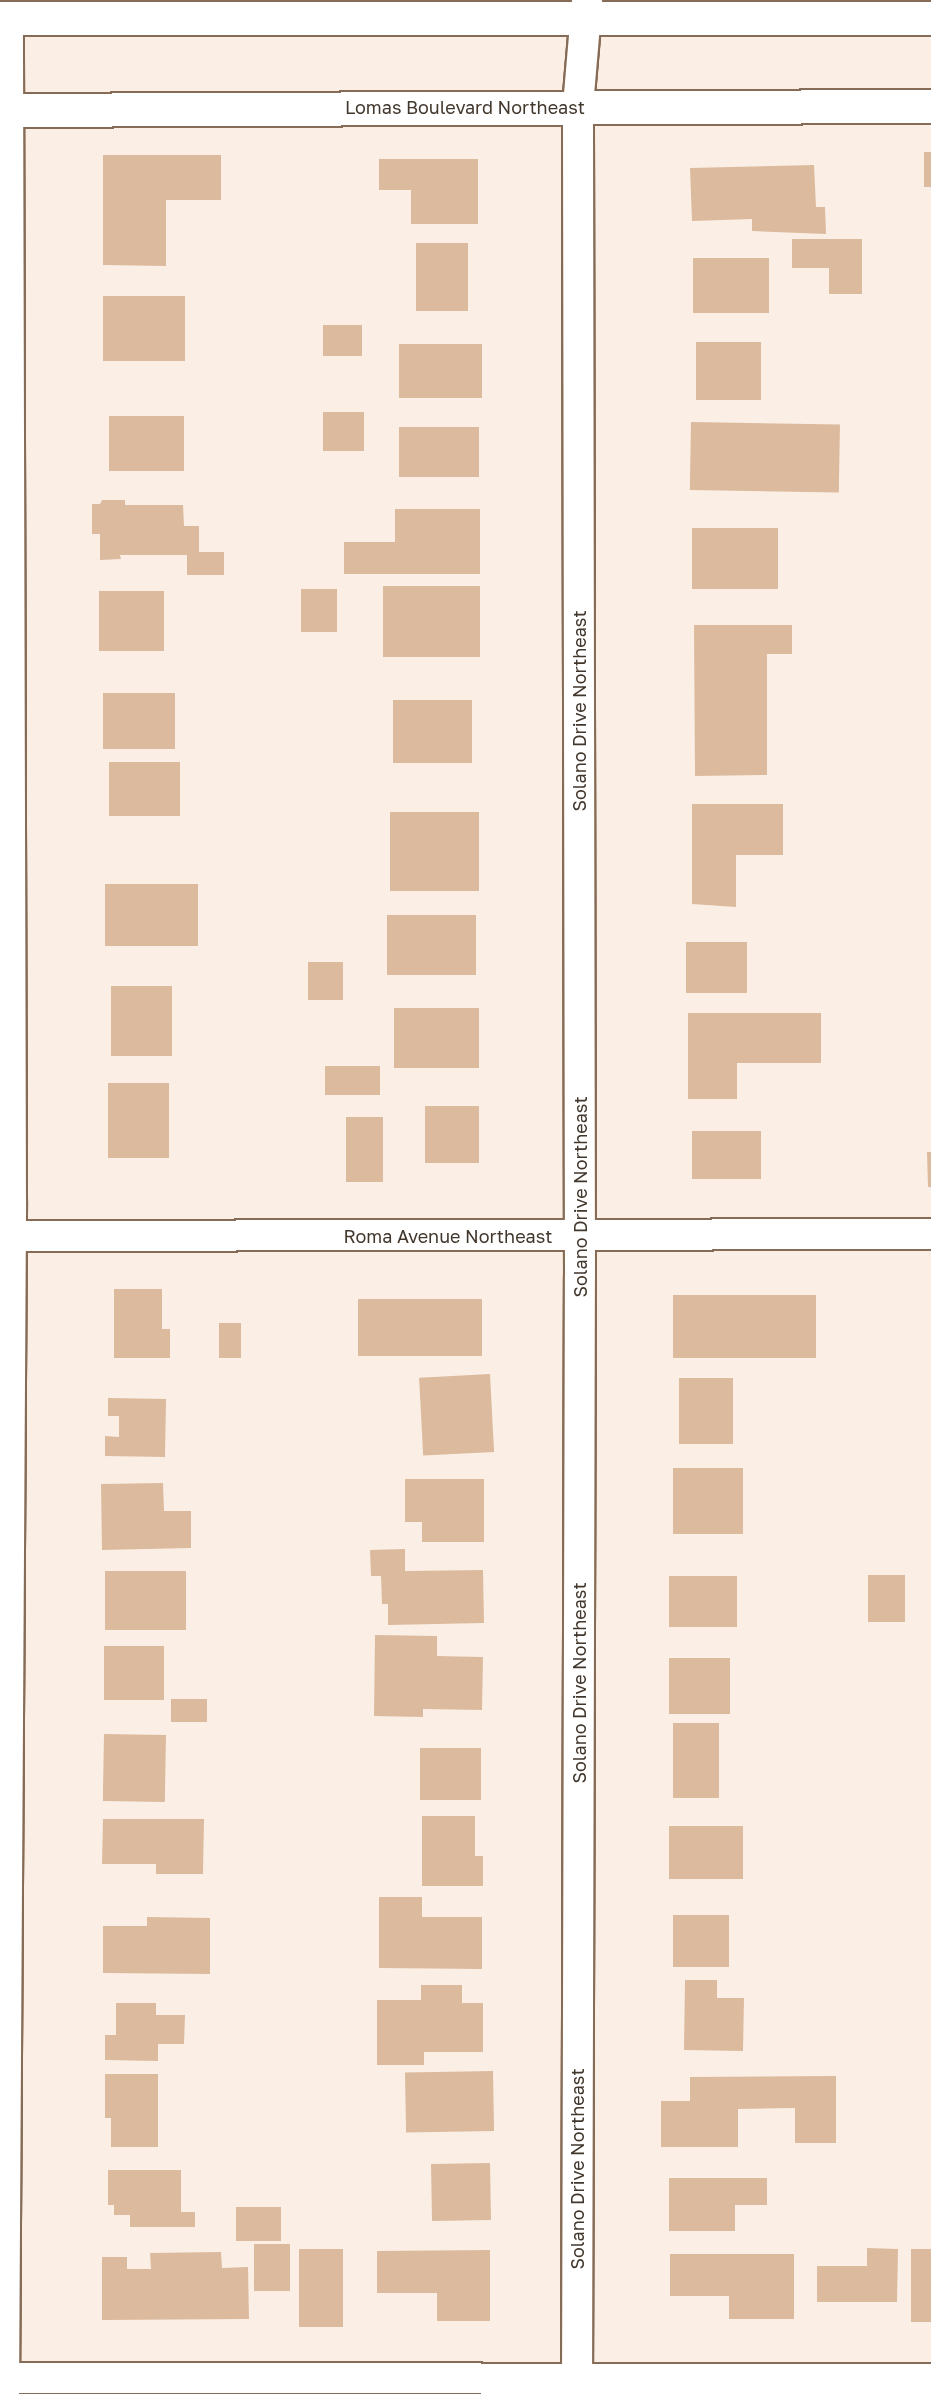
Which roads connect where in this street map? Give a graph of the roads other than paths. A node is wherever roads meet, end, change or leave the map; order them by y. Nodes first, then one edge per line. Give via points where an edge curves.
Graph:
1 (586, 8) edge
2 (4, 18) edge
3 (931, 18) edge
4 (578, 106) junction
5 (931, 106) edge
6 (4, 110) edge
7 (931, 1234) edge
8 (5, 1236) edge
9 (580, 1236) junction
10 (931, 2379) edge
11 (2, 2383) edge
12 (577, 2387) edge

1 - 2 main road
1 - 3 main road
1 - 4 street, Solano Drive Northeast
2 - 6 street
4 - 5 main road, Lomas Boulevard Northeast
4 - 6 main road, Lomas Boulevard Northeast
4 - 9 street, Solano Drive Northeast
6 - 8 street
7 - 9 street, Roma Avenue Northeast
8 - 9 street, Roma Avenue Northeast
8 - 11 street
9 - 12 street, Solano Drive Northeast
10 - 12 street
11 - 12 street

